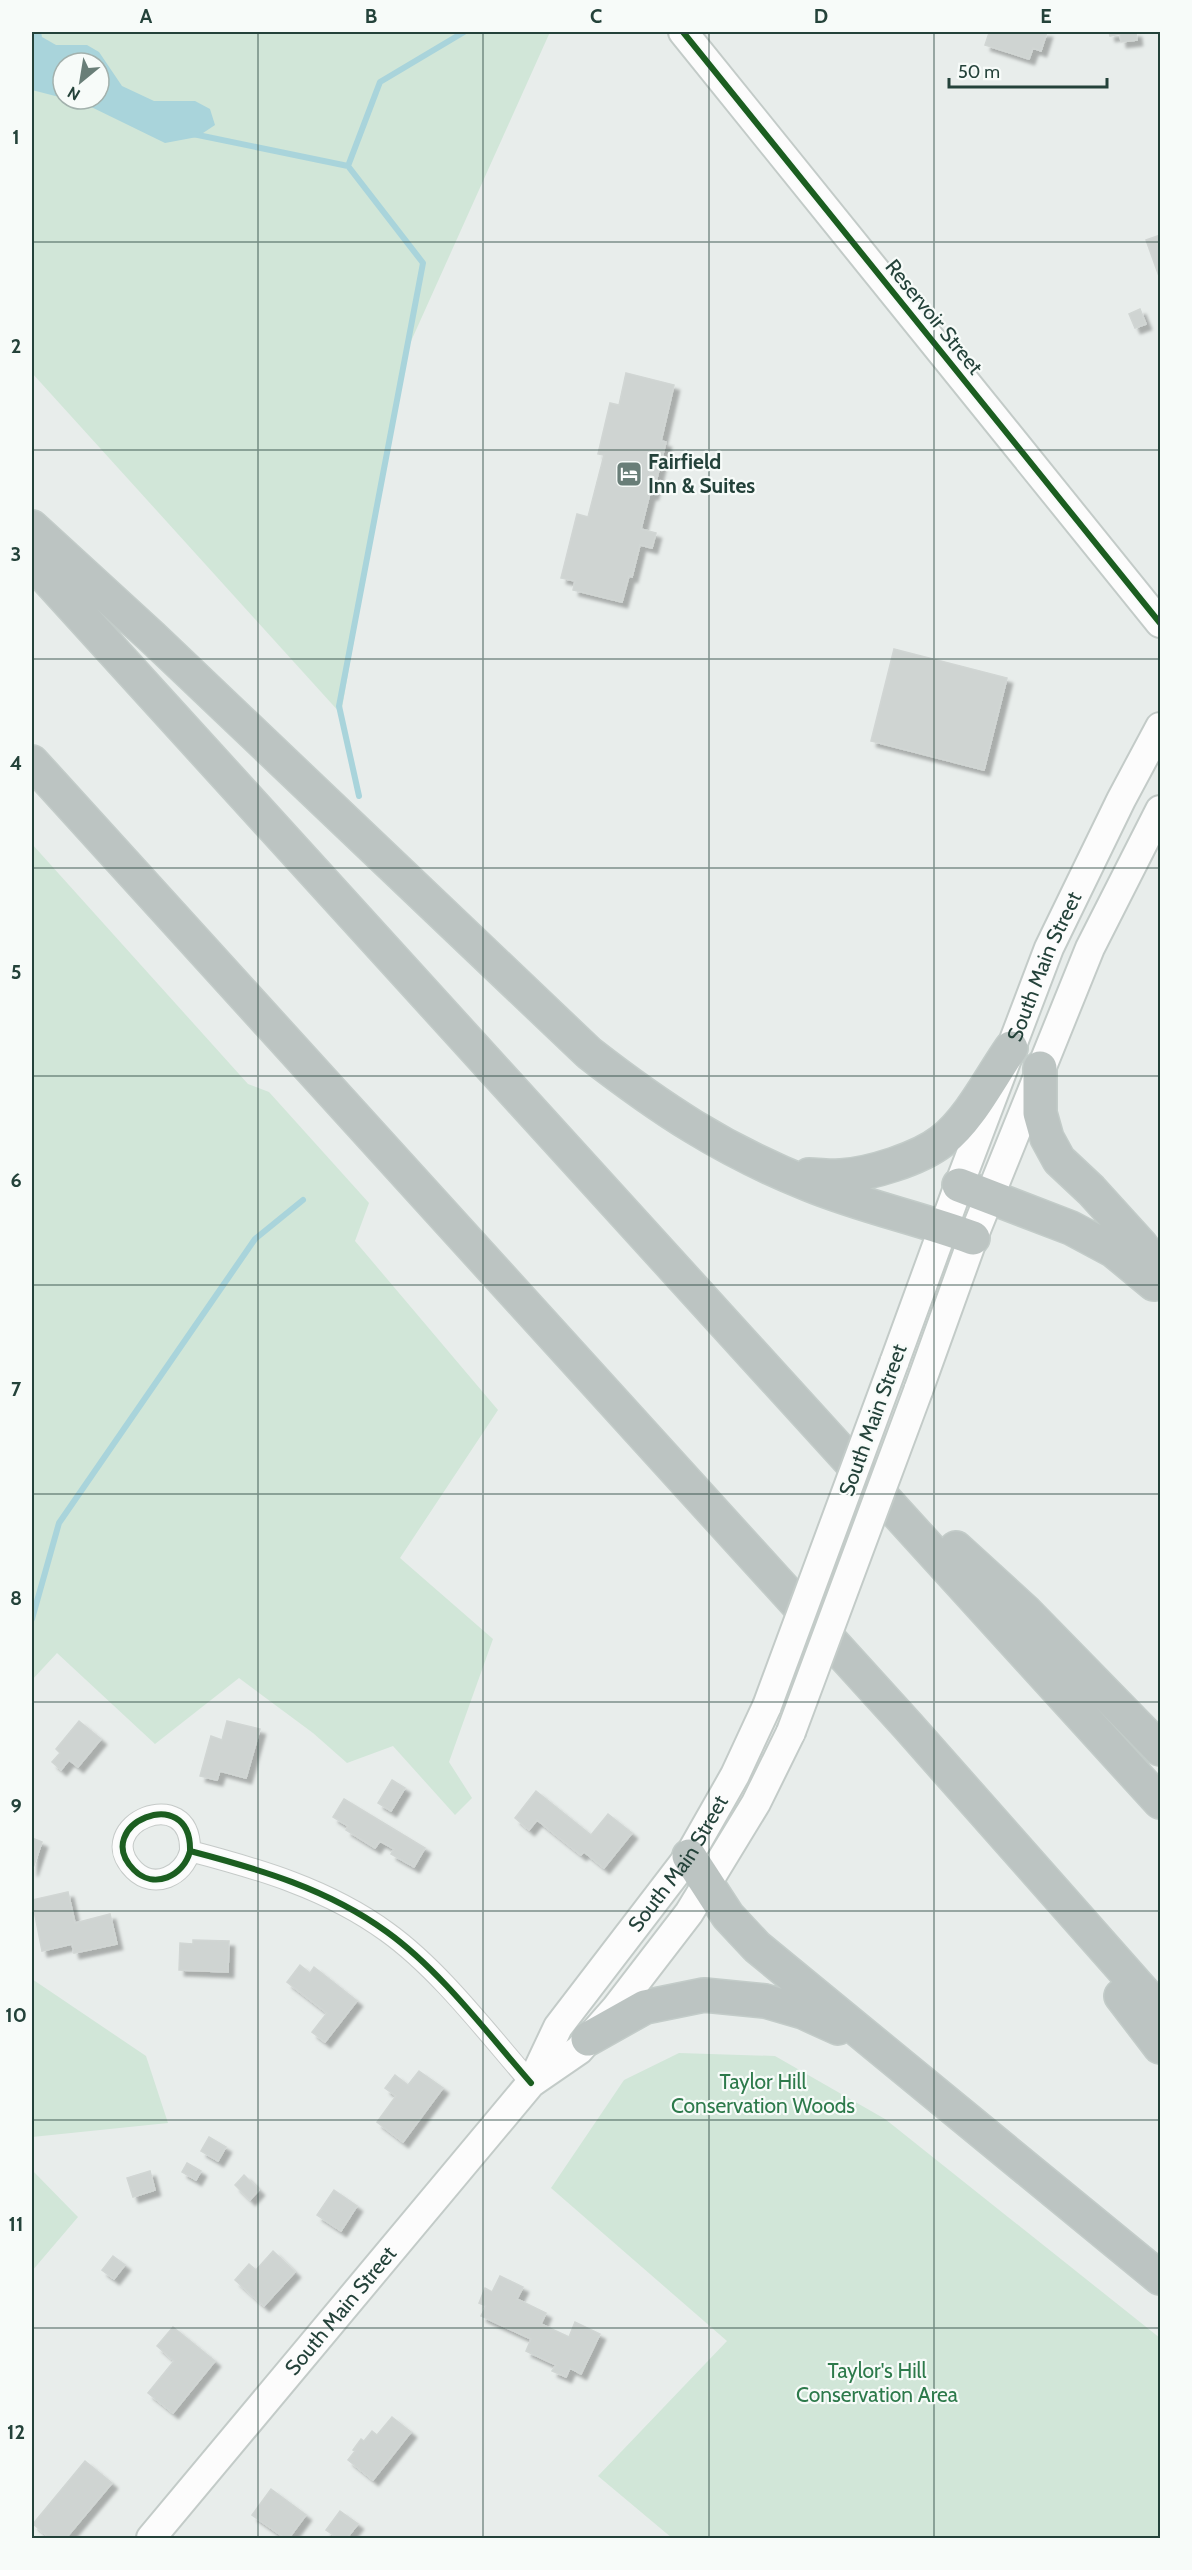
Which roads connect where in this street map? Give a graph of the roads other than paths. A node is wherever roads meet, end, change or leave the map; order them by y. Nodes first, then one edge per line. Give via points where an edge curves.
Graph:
1 (683, 32) edge
2 (32, 527) edge
3 (32, 562) edge
4 (1161, 623) edge
5 (1161, 727) edge
6 (32, 762) edge
7 (1161, 810) edge
8 (1011, 1048) junction
9 (1040, 1068) junction
10 (784, 1174) junction
11 (958, 1185) junction
12 (989, 1196) junction
13 (958, 1232) junction
14 (1161, 1272) edge
15 (1161, 1289) edge
16 (880, 1494) junction
17 (908, 1726) junction
18 (1161, 1749) edge
19 (1161, 1802) edge
20 (190, 1851) dead end
21 (689, 1856) junction
22 (706, 1884) junction
23 (1161, 2011) edge
24 (588, 2039) junction
25 (1161, 2047) edge
26 (904, 2068) junction
27 (531, 2083) junction
28 (1161, 2278) edge
29 (151, 2538) edge

1 - 4 main road, Reservoir Street
2 - 10 highway via 589,1053 650,1101 704,1135
3 - 16 highway
5 - 8 main road, South Main Street via 1049,948
6 - 17 highway
7 - 9 main road, South Main Street via 1090,948
8 - 10 highway via 965,1116 942,1141 915,1156 842,1176
8 - 11 main road, South Main Street
9 - 12 main road, South Main Street
9 - 14 highway via 1040,1113 1059,1160 1091,1190
10 - 13 highway
11 - 12 highway
11 - 13 main road, South Main Street
12 - 13 main road, South Main Street
12 - 15 highway via 1071,1228 1105,1246
13 - 21 main road, South Main Street, bridge via 894,1363 767,1706 735,1775
13 - 22 main road, South Main Street, bridge via 918,1391 791,1732 756,1803
16 - 18 highway via 958,1549
16 - 19 highway
17 - 23 highway
17 - 25 highway
20 - 27 street via 298,1883 387,1932 435,1975
21 - 22 highway
21 - 27 main road, South Main Street via 558,2027
22 - 24 main road, South Main Street via 689,1913
22 - 26 highway via 728,1916 757,1947
24 - 26 highway via 645,2007 704,1995 765,2001 803,2012 865,2042
24 - 27 main road, South Main Street via 579,2050
26 - 28 highway
27 - 29 main road, South Main Street

